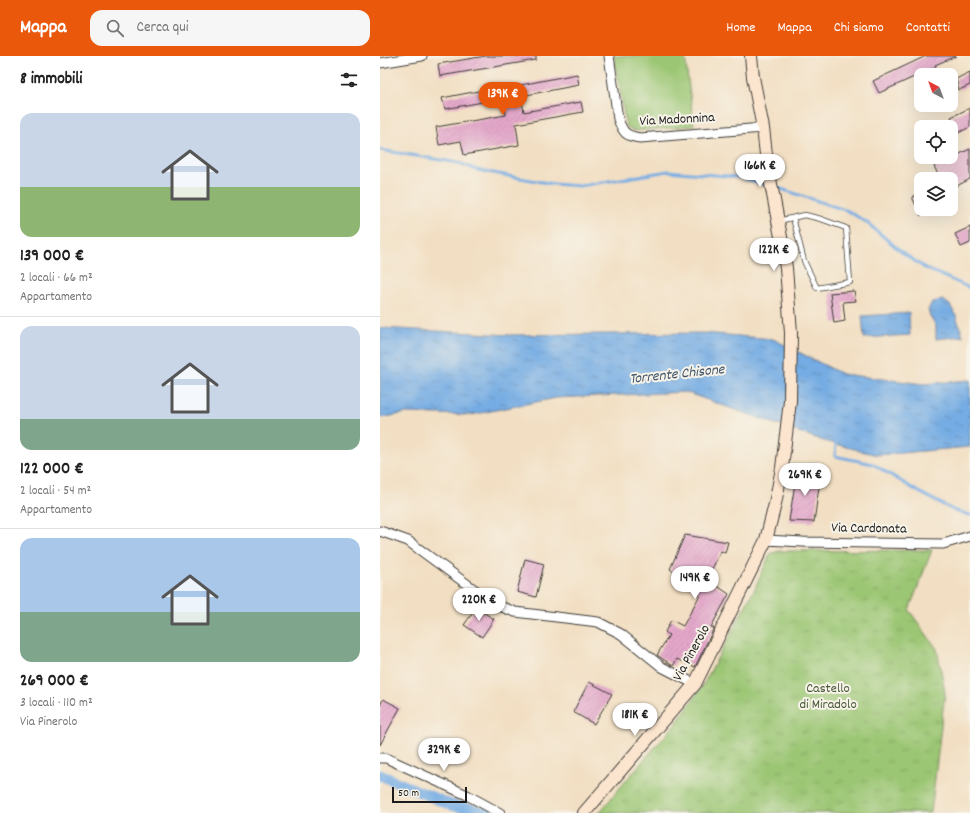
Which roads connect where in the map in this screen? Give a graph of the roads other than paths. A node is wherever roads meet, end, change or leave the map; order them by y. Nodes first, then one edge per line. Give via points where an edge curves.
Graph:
1 (422, 56) edge
2 (609, 56) edge
3 (751, 56) edge
4 (380, 63) edge
5 (763, 128) junction
6 (777, 215) junction
7 (793, 218) junction
8 (380, 531) edge
9 (970, 536) edge
10 (766, 540) junction
11 (695, 684) junction
12 (380, 758) edge
13 (588, 810) edge
14 (500, 813) edge

1 - 4 street
2 - 5 street, Via Madonnina via 618,119 621,129 629,136 640,138
3 - 5 street, Via Pinerolo
5 - 6 street, Via Pinerolo
6 - 7 lane
6 - 10 street, Via Pinerolo via 786,268 791,333 790,401 776,504
7 - 7 lane via 805,215 821,218 846,228 850,282 817,288 804,261
8 - 11 street via 408,541 494,604 515,612 598,622 621,634 662,667
9 - 10 street, Via Cardonata via 943,544
10 - 11 street, Via Pinerolo
11 - 13 street, Via Pinerolo
12 - 14 street via 386,758 467,794

